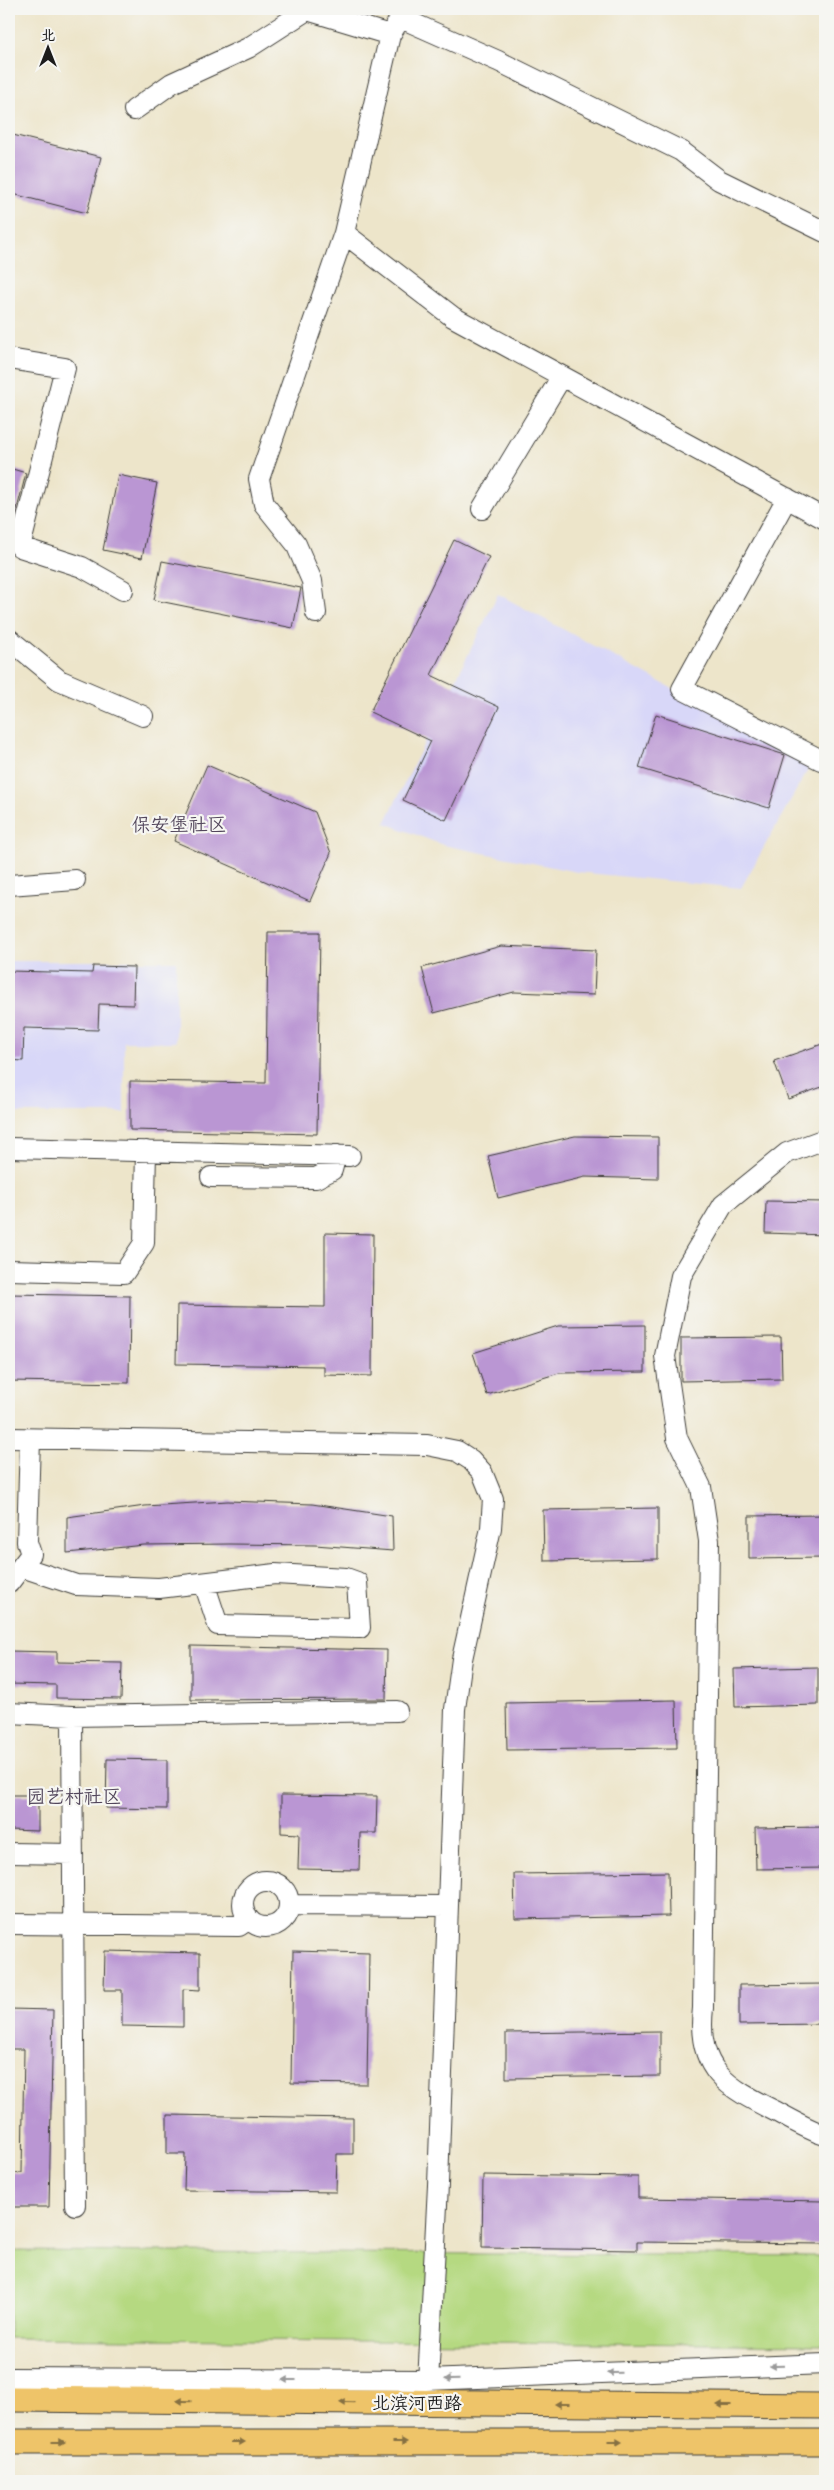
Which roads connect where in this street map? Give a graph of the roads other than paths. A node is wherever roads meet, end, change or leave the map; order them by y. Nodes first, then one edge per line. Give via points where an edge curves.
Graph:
1 (403, 13) edge
2 (390, 35) junction
3 (134, 110) dead end
4 (825, 232) edge
5 (344, 233) junction
6 (9, 359) edge
7 (562, 376) junction
8 (786, 498) junction
9 (482, 509) dead end
10 (825, 519) edge
11 (123, 590) dead end
12 (316, 613) dead end
13 (9, 639) edge
14 (143, 716) dead end
15 (821, 760) dead end
16 (75, 880) dead end
17 (9, 886) edge
18 (825, 1139) edge
19 (9, 1148) edge
20 (146, 1151) junction
21 (211, 1178) dead end
22 (9, 1270) edge
23 (9, 1438) edge
24 (30, 1439) junction
25 (15, 1564) edge
26 (204, 1582) junction
27 (9, 1583) edge
28 (396, 1712) dead end
29 (9, 1713) edge
30 (72, 1716) junction
31 (9, 1854) edge
32 (73, 1854) junction
33 (289, 1905) junction
34 (448, 1906) junction
35 (249, 1919) junction
36 (9, 1924) edge
37 (73, 1924) junction
38 (825, 2135) edge
39 (75, 2205) dead end
40 (825, 2364) edge
41 (9, 2378) edge
42 (427, 2392) junction
43 (9, 2399) edge
44 (825, 2406) edge
45 (9, 2442) edge
46 (825, 2442) edge

1 - 2 street
1 - 4 street via 681,151 719,180
2 - 3 street via 307,10 248,48 172,84
2 - 5 street
5 - 7 street via 452,317
5 - 12 street via 260,479 264,504 296,544 312,581
6 - 11 street via 65,368 20,547 82,567
7 - 8 street
7 - 9 street
8 - 10 street
8 - 15 street via 682,689
13 - 14 street via 59,680
16 - 17 street
18 - 38 street via 787,1153 723,1205 681,1276 665,1356 677,1438 701,1487 709,1541 701,2029 704,2050 714,2070 728,2086
19 - 20 street
20 - 21 street via 342,1156 332,1170 316,1178
20 - 22 street via 144,1243 124,1273
23 - 24 street
24 - 25 street via 27,1542 31,1554
24 - 34 street via 427,1445 458,1451 482,1472 493,1499 492,1518 457,1686
25 - 26 street via 76,1584 159,1588
25 - 27 street
26 - 26 street via 275,1574 346,1578 357,1582 360,1628 218,1626
28 - 30 street
29 - 30 street
30 - 32 street
31 - 32 street
32 - 37 street
33 - 34 street
33 - 35 street via 282,1921 274,1925 265,1927
33 - 35 street via 283,1888 267,1881 258,1882 251,1887 243,1903
34 - 42 street
35 - 37 street via 239,1926
36 - 37 street
37 - 39 street
40 -> 42 street
42 -> 41 street
42 -> 43 main road, 北滨河西路
44 -> 42 main road, 北滨河西路
45 -> 46 main road

